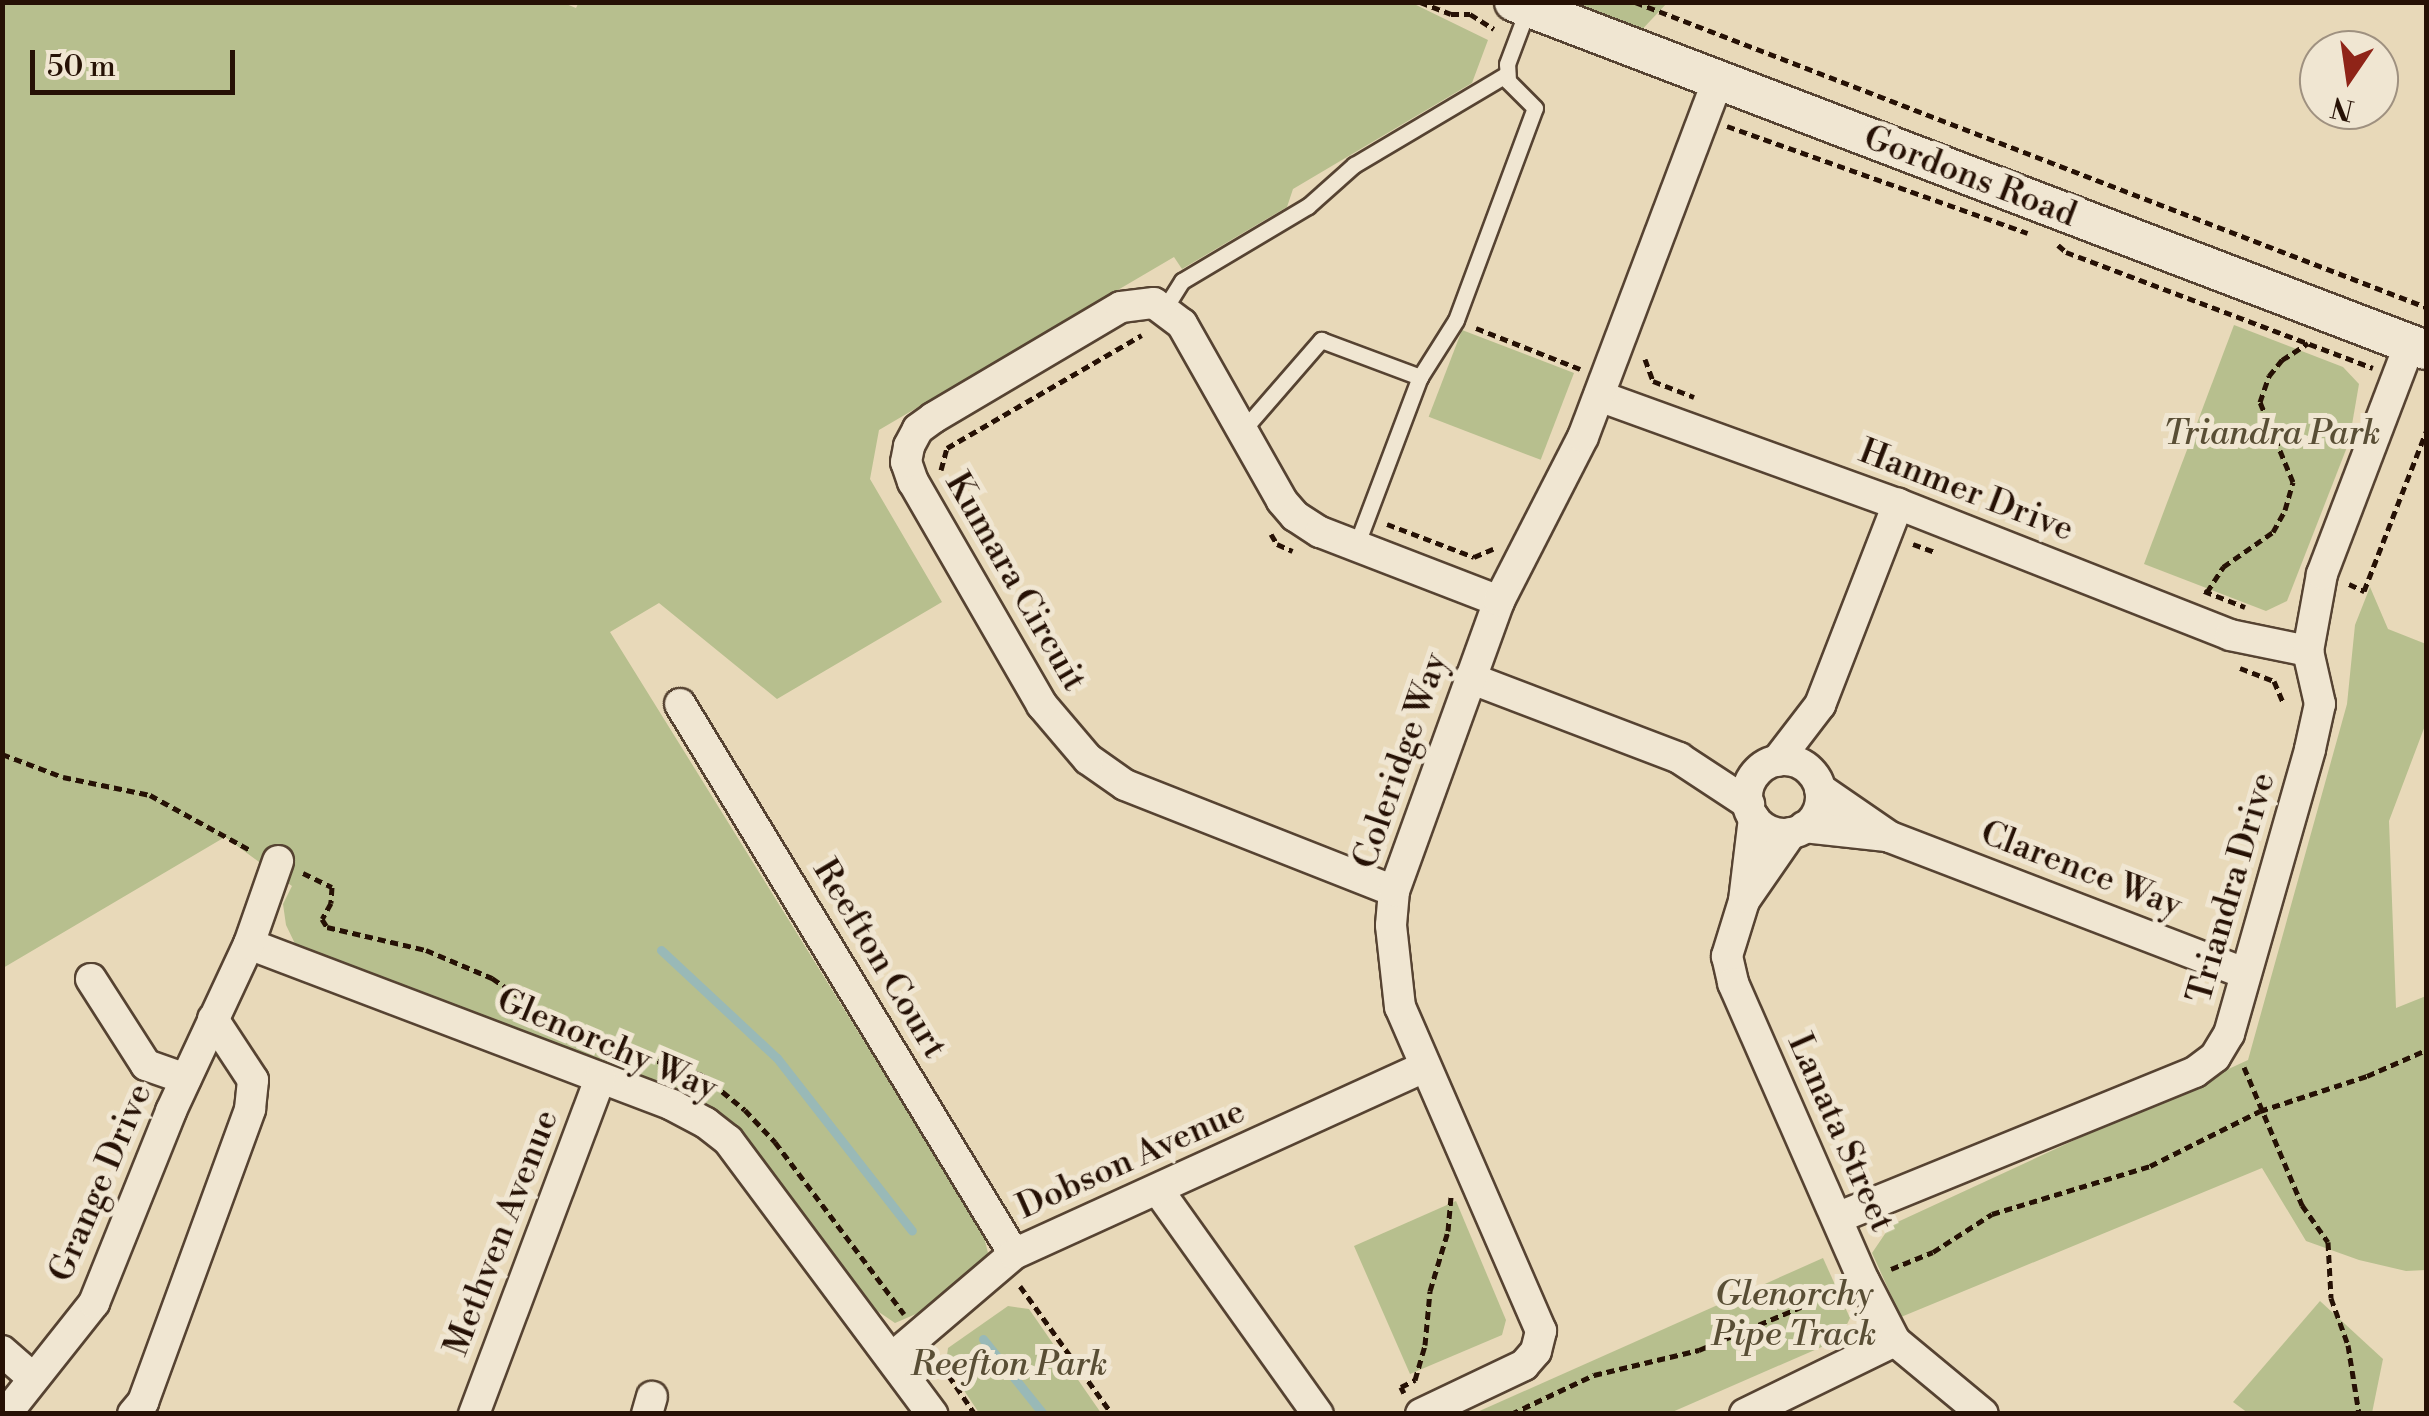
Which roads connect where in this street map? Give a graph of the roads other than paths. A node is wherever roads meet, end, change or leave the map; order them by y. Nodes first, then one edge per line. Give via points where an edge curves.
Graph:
1 (1519, 16) edge
2 (1507, 74) junction
3 (1717, 82) junction
4 (1166, 308) junction
5 (2411, 357) edge
6 (1420, 377) junction
7 (1599, 396) junction
8 (1242, 431) junction
9 (1898, 504) junction
10 (1356, 546) junction
11 (1499, 601) junction
12 (2308, 651) junction
13 (1470, 678) junction
14 (680, 704) dead end
15 (1820, 706) junction
16 (1679, 758) junction
17 (1770, 764) junction
18 (1817, 783) junction
19 (1751, 811) junction
20 (1798, 830) junction
21 (1890, 837) junction
22 (278, 861) road end
23 (1394, 891) junction
24 (1744, 900) junction
25 (250, 944) junction
26 (2244, 973) junction
27 (91, 978) dead end
28 (214, 1019) junction
29 (1423, 1068) junction
30 (600, 1078) junction
31 (186, 1080) junction
32 (1158, 1190) junction
33 (1837, 1218) junction
34 (1009, 1259) junction
35 (1895, 1341) junction
36 (2, 1352) edge
37 (893, 1357) junction
38 (33, 1378) junction
39 (1414, 1407) edge
40 (6, 1414) edge
41 (133, 1414) edge
42 (474, 1414) edge
43 (932, 1414) edge
44 (1318, 1414) edge
45 (1744, 1414) edge
46 (1983, 1414) edge

1 - 2 lane
1 - 3 street, Gordons Road
2 - 4 lane via 1354,165 1308,206 1182,281
2 - 6 lane via 1535,108 1456,320
3 - 5 street, Gordons Road via 2314,327
3 - 7 street, Coleridge Way via 1712,136
4 - 8 street via 1182,324
4 - 23 street, Kumara Circuit via 1137,302 1121,307 933,418 909,446 913,482 1042,705 1088,759 1125,786
5 - 12 street, Triandra Drive via 2322,574
6 - 8 lane via 1321,340
6 - 10 lane
7 - 9 street, Hanmer Drive
7 - 11 street, Coleridge Way
8 - 10 street via 1296,516
9 - 12 street, Hanmer Drive via 2230,635
9 - 15 street
10 - 11 street
11 - 13 street, Coleridge Way
12 - 26 street, Triandra Drive via 2320,704
13 - 16 street
13 - 23 street, Coleridge Way
14 - 34 street, Reefton Court
15 - 17 street
15 - 18 street
16 - 17 street
16 - 19 street
17 - 18 street via 1798,763
17 - 19 street via 1750,783
18 - 20 street via 1818,811
18 - 21 street, Clarence Way
19 - 20 street via 1770,831
19 - 24 street, Lanata Street
20 - 21 street, Clarence Way
20 - 24 street, Lanata Street
21 - 26 street, Clarence Way
22 - 25 street, Grange Drive
23 - 29 street, Coleridge Way via 1393,971
24 - 33 street, Lanata Street via 1728,956 1733,983
25 - 28 street, Grange Drive
25 - 30 street, Glenorchy Way
26 - 33 street, Triandra Drive via 2228,1037 2195,1072
27 - 31 street via 146,1065
28 - 31 street, Grange Drive
28 - 41 street via 253,1080 250,1109 143,1402
29 - 32 street, Dobson Avenue
29 - 39 street, Coleridge Way via 1541,1332 1524,1365
30 - 37 street, Glenorchy Way via 672,1105 728,1140
30 - 42 street, Methven Avenue
31 - 38 street, Grange Drive via 94,1302
32 - 34 street, Dobson Avenue
32 - 44 street
33 - 35 street, Lanata Street
34 - 37 street, Dobson Avenue
35 - 45 street
35 - 46 street, Lanata Street
36 - 38 street
37 - 43 street, Glenorchy Way
38 - 40 street, Grange Drive

